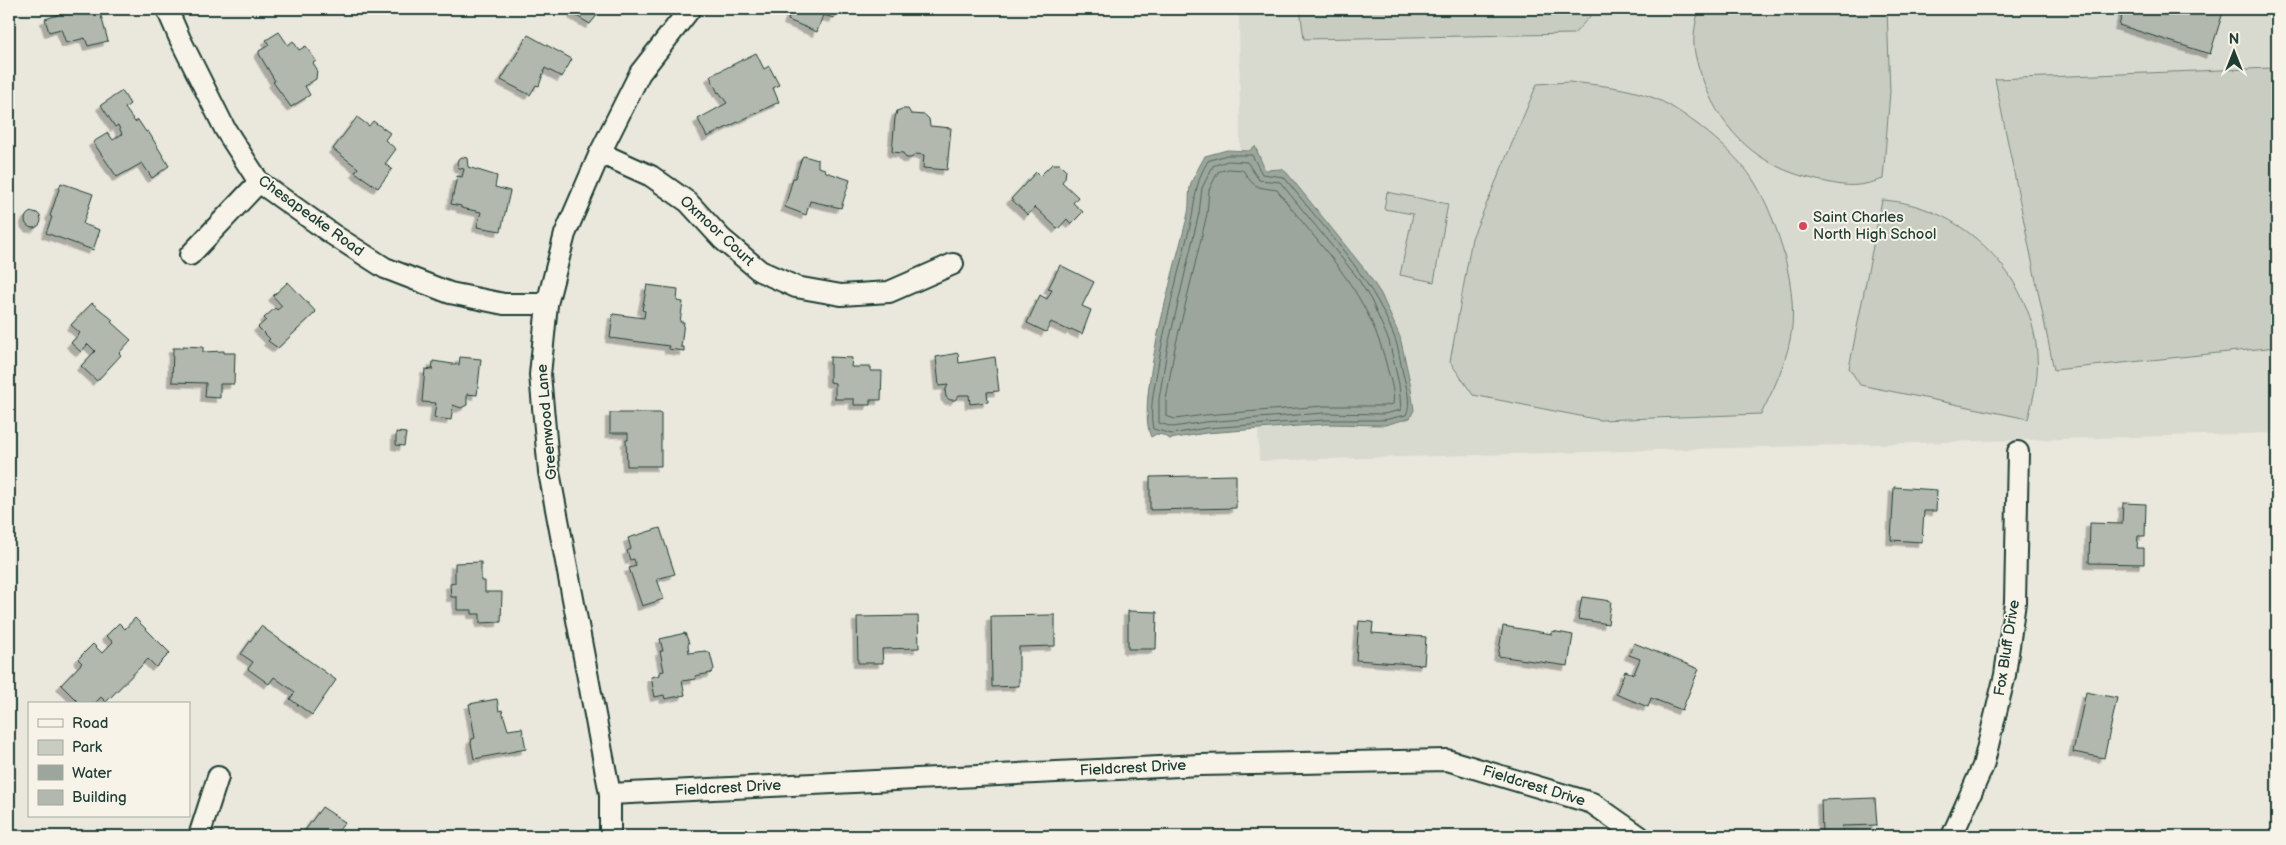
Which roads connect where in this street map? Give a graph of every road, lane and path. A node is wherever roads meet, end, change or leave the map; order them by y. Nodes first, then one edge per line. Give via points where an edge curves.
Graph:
1 (168, 9) edge
2 (690, 9) edge
3 (600, 153) junction
4 (259, 182) junction
5 (190, 254) dead end
6 (953, 264) dead end
7 (547, 304) junction
8 (2018, 452) dead end
9 (218, 777) dead end
10 (610, 794) junction
11 (199, 836) edge
12 (610, 836) edge
13 (1639, 836) edge
14 (1952, 836) edge

1 - 4 street, Chesapeake Road via 225,130
2 - 3 street, Greenwood Lane via 640,73
3 - 6 street, Oxmoor Court via 651,176 688,202 722,239 760,271 796,287 841,295 889,292
3 - 7 street, Greenwood Lane via 565,234
4 - 5 street
4 - 7 street, Chesapeake Road via 385,268 450,293 504,304
7 - 10 street, Greenwood Lane via 540,375 550,472
8 - 14 street, Fox Bluff Drive via 2015,602 2005,675 1983,766
9 - 11 street
10 - 12 street, Greenwood Lane
10 - 13 street, Fieldcrest Drive via 1190,765 1447,760 1592,803

